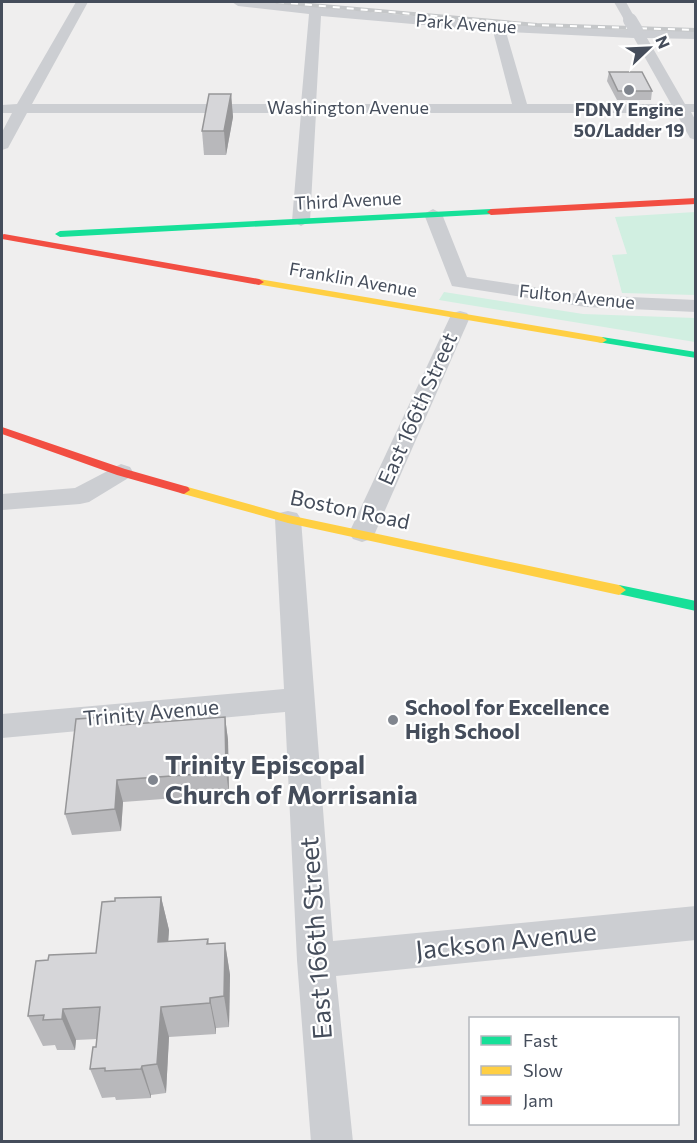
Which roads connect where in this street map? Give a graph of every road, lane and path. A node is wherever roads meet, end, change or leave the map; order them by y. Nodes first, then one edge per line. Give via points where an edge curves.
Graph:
1 (82, 2) edge
2 (238, 2) edge
3 (620, 2) edge
4 (315, 12) junction
5 (498, 27) junction
6 (635, 28) junction
7 (696, 35) edge
8 (23, 108) junction
9 (521, 108) junction
10 (688, 108) edge
11 (2, 109) edge
12 (308, 109) junction
13 (696, 135) edge
14 (2, 146) edge
15 (696, 201) edge
16 (433, 214) junction
17 (301, 221) junction
18 (3, 237) edge
19 (696, 306) edge
20 (460, 317) junction
21 (696, 355) edge
22 (2, 430) edge
23 (121, 472) junction
24 (2, 502) edge
25 (288, 519) junction
26 (362, 533) junction
27 (696, 606) edge
28 (301, 699) junction
29 (2, 726) edge
30 (696, 923) edge
31 (316, 960) junction
32 (332, 1142) edge

1 - 8 street
2 - 4 street, Park Avenue
3 - 6 street
4 - 5 street, Park Avenue
4 - 12 street
5 - 6 street, Park Avenue
5 - 9 street
6 - 7 street, Park Avenue
6 - 10 street
8 - 11 street, Washington Avenue
8 - 12 street, Washington Avenue
8 - 14 street
9 - 10 street, Washington Avenue
9 - 12 street, Washington Avenue
10 - 13 street
12 - 17 street
15 - 16 main road, Third Avenue
16 - 17 main road, Third Avenue
16 - 19 street, Fulton Avenue via 459,282 586,301
17 - 18 main road, Third Avenue
18 - 20 main road, Franklin Avenue
20 - 21 main road, Franklin Avenue
20 - 26 street, East 166th Street
22 - 23 main road, Boston Road
23 - 24 street via 80,496
23 - 25 main road, Boston Road
25 - 26 main road, Boston Road
25 - 28 street, East 166th Street
26 - 27 main road, Boston Road
28 - 29 street, Trinity Avenue
28 - 31 street, East 166th Street
30 - 31 street, Jackson Avenue
31 - 32 street, East 166th Street

